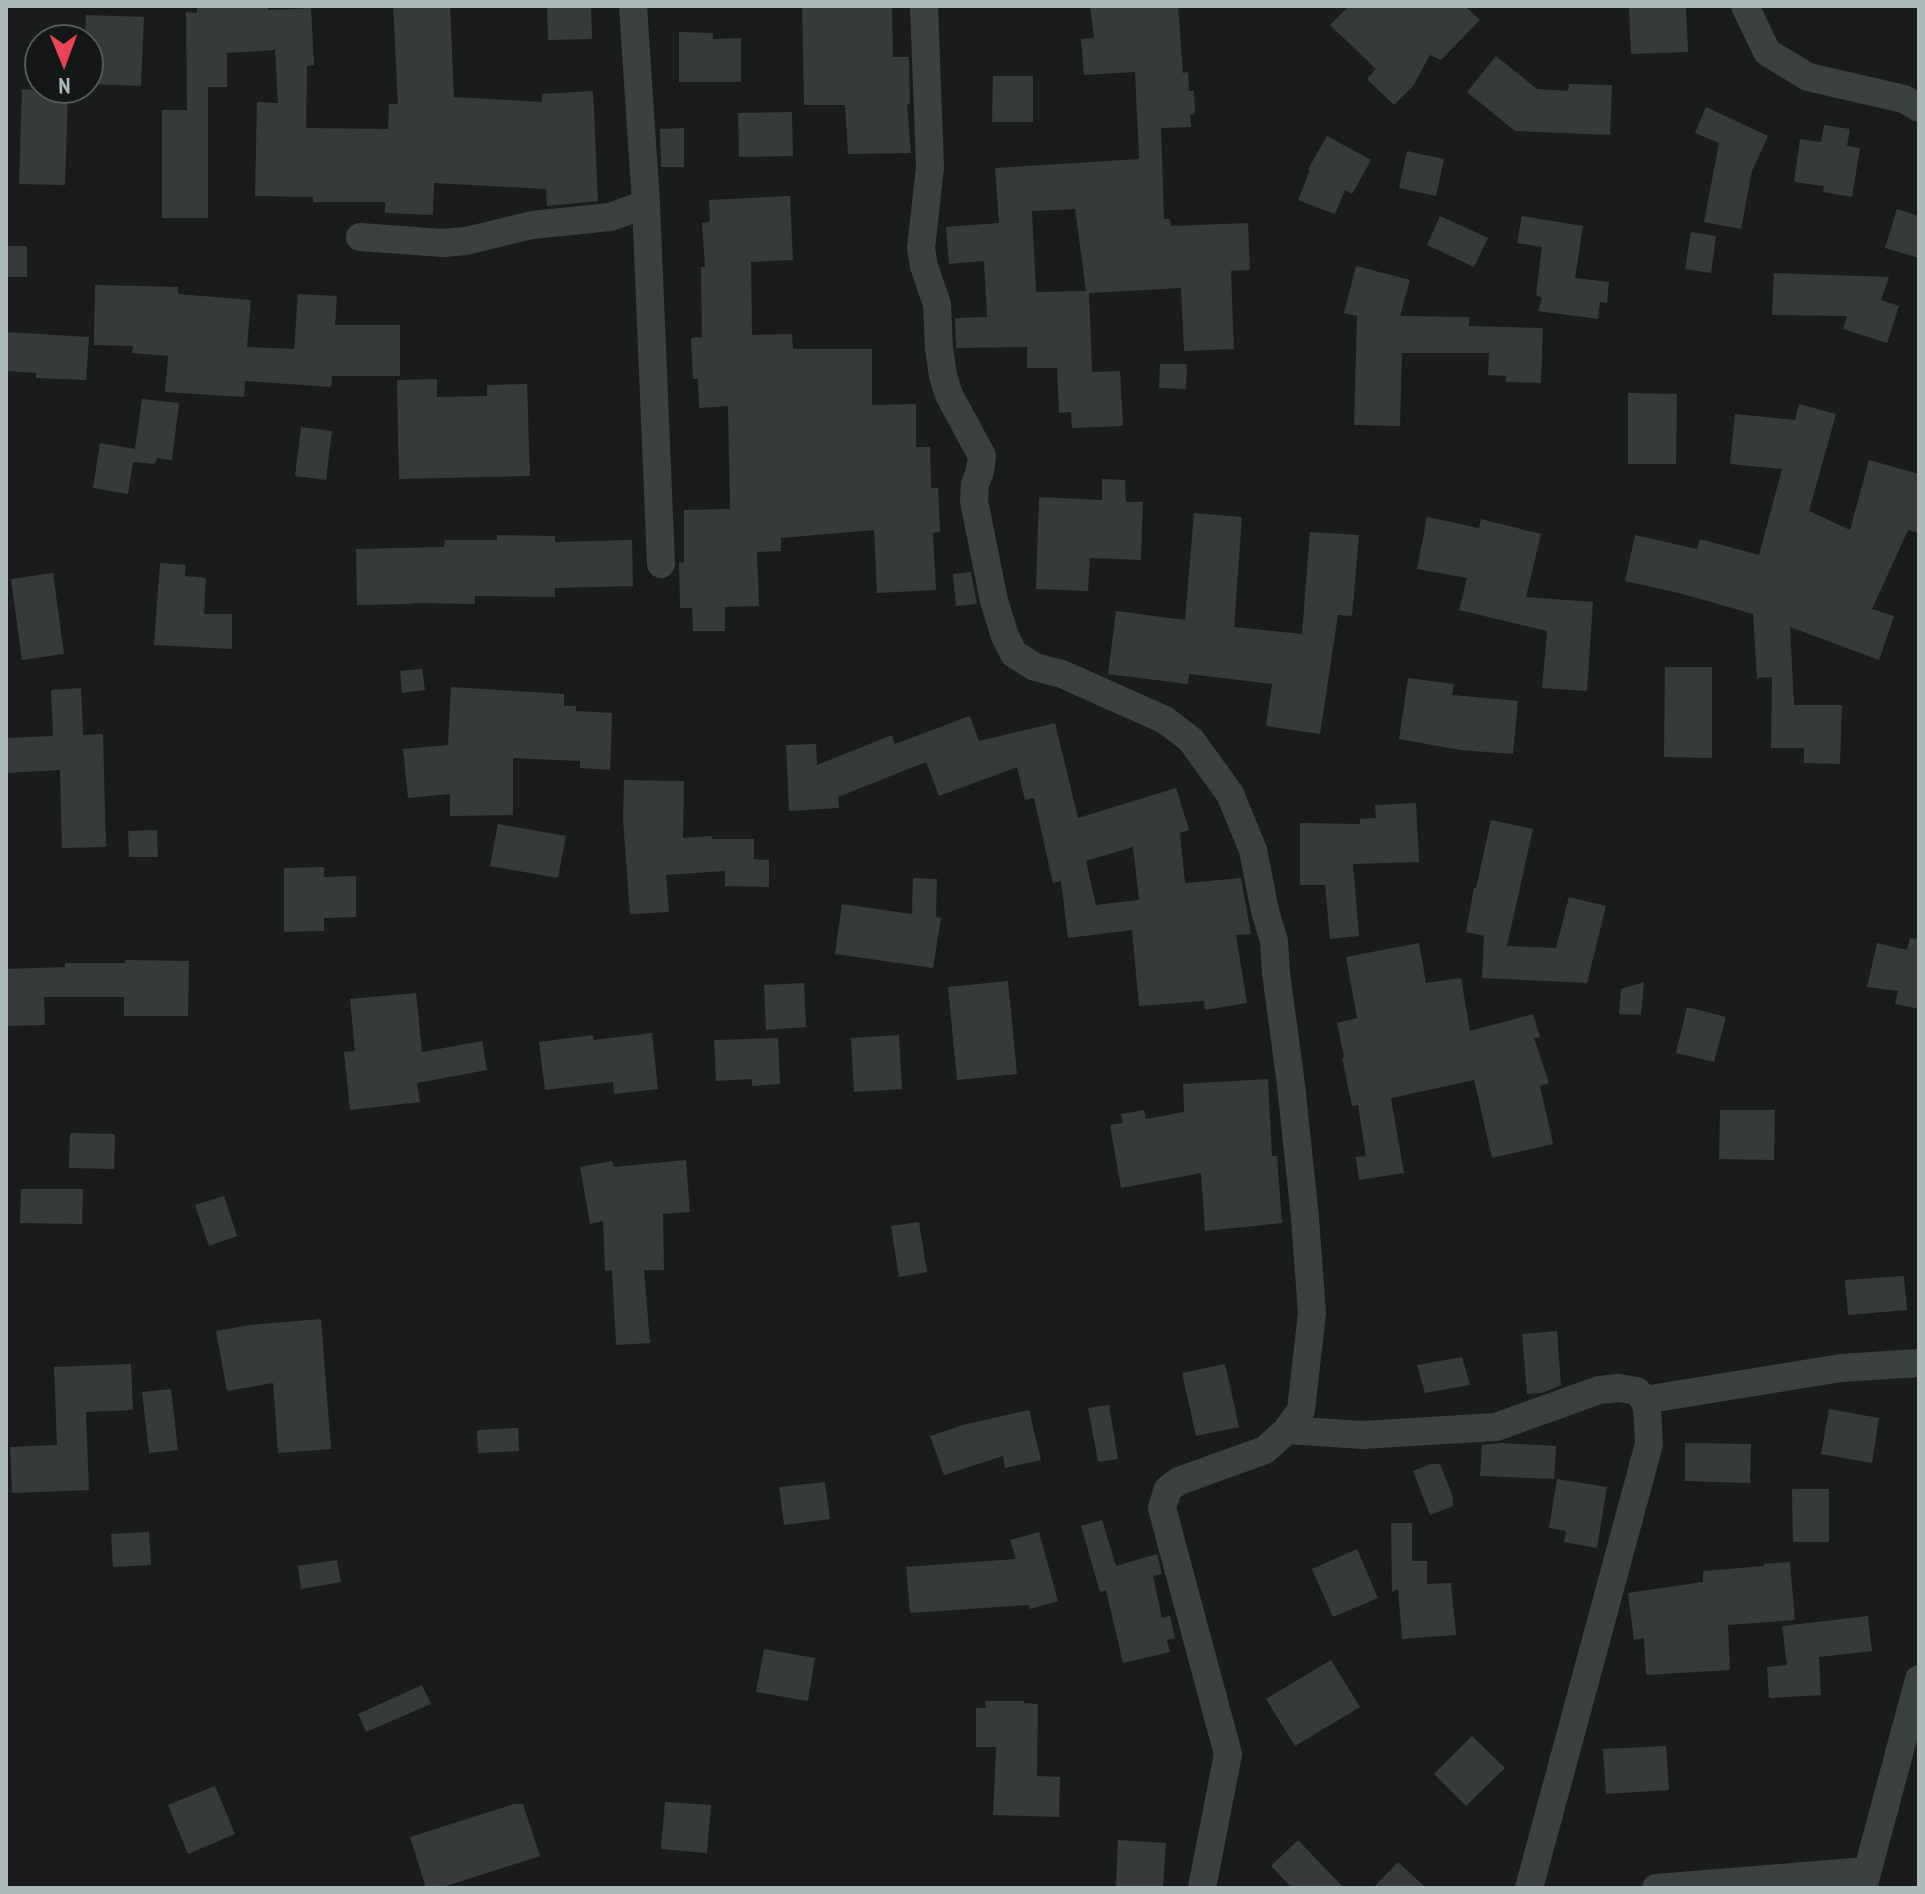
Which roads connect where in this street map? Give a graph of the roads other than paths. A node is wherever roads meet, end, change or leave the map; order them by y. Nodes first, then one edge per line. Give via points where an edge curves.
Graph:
1 (633, 6) edge
2 (924, 6) edge
3 (1745, 6) edge
4 (1919, 108) edge
5 (646, 204) junction
6 (360, 237) dead end
7 (661, 564) dead end
8 (1919, 1363) edge
9 (1644, 1400) junction
10 (1287, 1430) junction
11 (1919, 1682) edge
12 (1865, 1880) edge
13 (1202, 1888) edge
14 (1529, 1888) edge
15 (1656, 1888) edge

1 - 5 street
2 - 10 street via 930,167 921,248 937,304 943,376 982,456 974,501 1005,636 1014,654 1035,667 1165,720 1191,740 1230,794 1253,850 1274,941 1312,1313 1301,1410
3 - 4 street via 1767,52 1808,77 1904,99
5 - 6 street via 610,217 532,225 466,241
5 - 7 street
8 - 9 street via 1841,1368
9 - 10 street via 1628,1389 1599,1390 1496,1427 1362,1435
9 - 14 street via 1649,1444
10 - 13 street via 1265,1450 1179,1481 1168,1489 1162,1508 1228,1754
11 - 12 street
12 - 15 street

